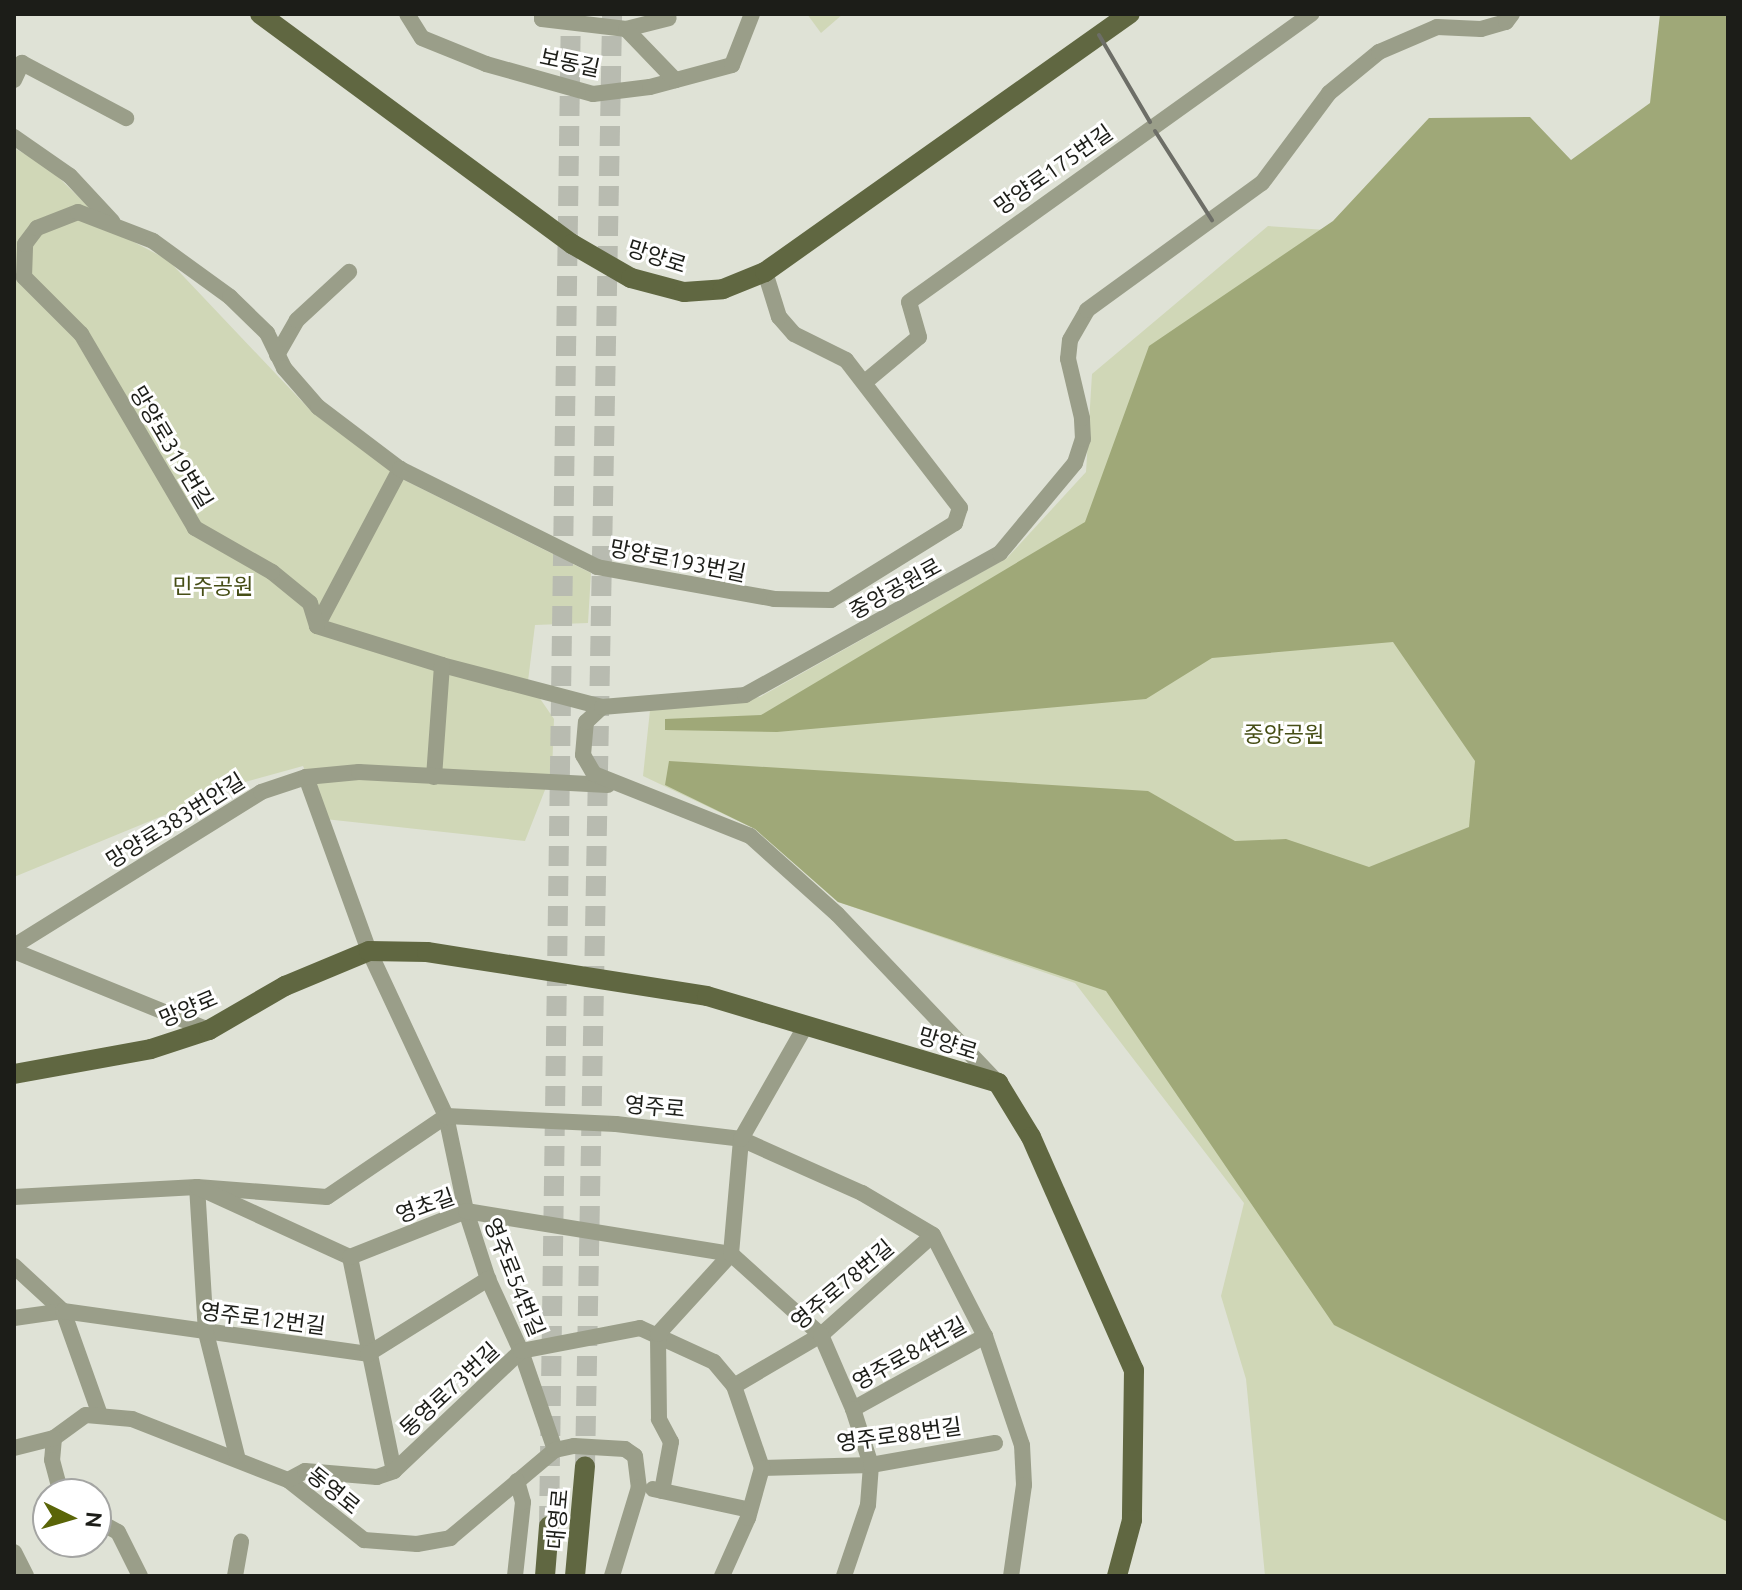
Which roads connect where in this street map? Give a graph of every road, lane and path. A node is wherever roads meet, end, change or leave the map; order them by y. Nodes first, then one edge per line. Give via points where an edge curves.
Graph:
1 (260, 14) edge
2 (407, 14) edge
3 (542, 14) edge
4 (752, 14) edge
5 (1130, 14) edge
6 (1312, 14) edge
7 (1512, 14) edge
8 (669, 18) dead end
9 (626, 29) junction
10 (14, 80) edge
11 (675, 80) junction
12 (126, 118) dead end
13 (14, 137) edge
14 (113, 223) junction
15 (349, 272) dead end
16 (765, 272) junction
17 (277, 355) junction
18 (865, 382) junction
19 (400, 469) junction
20 (317, 626) junction
21 (442, 665) junction
22 (602, 707) junction
23 (306, 777) junction
24 (434, 777) junction
25 (614, 785) junction
26 (14, 948) edge
27 (369, 951) junction
28 (806, 1025) junction
29 (209, 1030) junction
30 (14, 1074) edge
31 (998, 1083) junction
32 (446, 1116) junction
33 (741, 1139) junction
34 (197, 1187) junction
35 (14, 1197) edge
36 (466, 1211) junction
37 (933, 1235) junction
38 (731, 1254) junction
39 (350, 1257) junction
40 (14, 1266) edge
41 (488, 1279) junction
42 (63, 1311) junction
43 (14, 1318) edge
44 (206, 1333) junction
45 (658, 1334) junction
46 (821, 1335) junction
47 (985, 1336) junction
48 (521, 1351) junction
49 (368, 1354) junction
50 (734, 1386) junction
51 (853, 1409) junction
52 (100, 1415) junction
53 (54, 1438) junction
54 (995, 1443) dead end
55 (14, 1448) edge
56 (555, 1450) junction
57 (237, 1456) junction
58 (871, 1465) junction
59 (585, 1466) tunnel mouth
60 (762, 1468) junction
61 (394, 1471) junction
62 (57, 1478) edge
63 (288, 1480) junction
64 (517, 1481) junction
65 (639, 1487) junction
66 (662, 1491) junction
67 (750, 1510) junction
68 (549, 1526) tunnel mouth
69 (112, 1529) edge
70 (241, 1542) dead end
71 (14, 1552) edge
72 (26, 1576) edge
73 (140, 1576) edge
74 (235, 1576) edge
75 (515, 1576) edge
76 (545, 1576) edge
77 (575, 1576) edge
78 (612, 1576) edge
79 (722, 1576) edge
80 (844, 1576) edge
81 (1011, 1576) edge
82 (1117, 1576) edge

1 - 16 main road, 망양로 via 572,244 631,278 684,292 723,289
2 - 11 street, 보동길 via 422,38 486,64 593,94
3 - 9 street via 542,19
4 - 11 street, 보동길 via 732,65
5 - 16 main road, 망양로
6 - 18 street, 망양로175번길 via 909,302 919,337
7 - 22 street, 중앙공원로 via 1506,22 1481,29 1437,27 1379,52 1329,93 1262,183 1087,310 1074,331 1068,359 1082,418 1083,439 1075,463 1000,553 745,695
8 - 9 street
9 - 11 street
10 - 12 street via 22,63
13 - 14 street via 70,176
14 - 17 street, 망양로193번길 via 186,261 267,333
14 - 20 street, 망양로319번길 via 78,212 37,228 25,244 24,277 81,334 195,528 272,572 310,603
15 - 17 street via 297,320
16 - 18 street, 망양로193번길 via 779,317 794,334 846,360
17 - 19 street, 망양로193번길 via 318,407
18 - 19 street, 망양로193번길 via 960,508 955,523 831,600 774,599 615,574
19 - 20 street
20 - 21 street
21 - 22 street
21 - 24 street
22 - 25 street via 586,722 583,755 594,774
23 - 24 street, 망양로383번안길 via 359,772
23 - 26 street, 망양로383번안길 via 261,792
23 - 27 street
24 - 25 street, 망양로383번안길
25 - 31 street via 750,836 847,924
26 - 29 street
27 - 28 main road, 망양로 via 427,952 562,970 707,996
27 - 29 main road, 망양로 via 285,986
27 - 32 street, 영주로54번길
28 - 31 main road, 망양로
28 - 33 street
29 - 30 main road, 망양로 via 151,1049
31 - 82 main road, 망양로 via 1031,1137 1134,1370 1132,1520
32 - 33 street, 영주로 via 616,1124
32 - 34 street via 327,1197
32 - 36 street, 영주로54번길
33 - 37 street, 영주로 via 862,1193
33 - 38 street
34 - 35 street
34 - 39 street
34 - 44 street
36 - 38 street, 영초길
36 - 39 street, 영초길
36 - 41 street, 영주로54번길
37 - 46 street, 영주로78번길
37 - 47 street
38 - 45 street
38 - 46 street
39 - 49 street
40 - 42 street
41 - 48 street, 영주로54번길
41 - 49 street
42 - 43 street, 영주로12번길
42 - 44 street, 영주로12번길
42 - 52 street
44 - 49 street, 영주로12번길
44 - 57 street
45 - 48 street, 동영로73번길 via 640,1328
45 - 50 street, 동영로73번길 via 714,1362
45 - 66 street via 659,1419 671,1442
46 - 50 street, 영주로78번길
46 - 51 street
47 - 51 street, 영주로84번길
47 - 81 street via 1022,1445 1024,1485
48 - 56 street, 영주로54번길
48 - 61 street, 동영로73번길
49 - 61 street
50 - 60 street, 동영로73번길
51 - 58 street
52 - 53 street, 동영로 via 69,1423
52 - 57 street, 동영로 via 132,1419
53 - 55 street, 동영로
53 - 62 street
54 - 58 street, 영주로88번길
56 - 64 street, 동영로
56 - 65 street via 625,1449 635,1456
57 - 63 street, 동영로
58 - 60 street, 영주로88번길
58 - 80 street via 868,1505
59 - 77 main road, 대영로
60 - 67 street
61 - 63 street via 377,1477 305,1471
63 - 64 street, 동영로 via 364,1540 417,1544 450,1538
64 - 75 street via 523,1502
65 - 66 street
65 - 78 street
66 - 67 street
67 - 79 street
68 - 76 main road, 대영로
69 - 73 street
70 - 74 street
71 - 72 street

